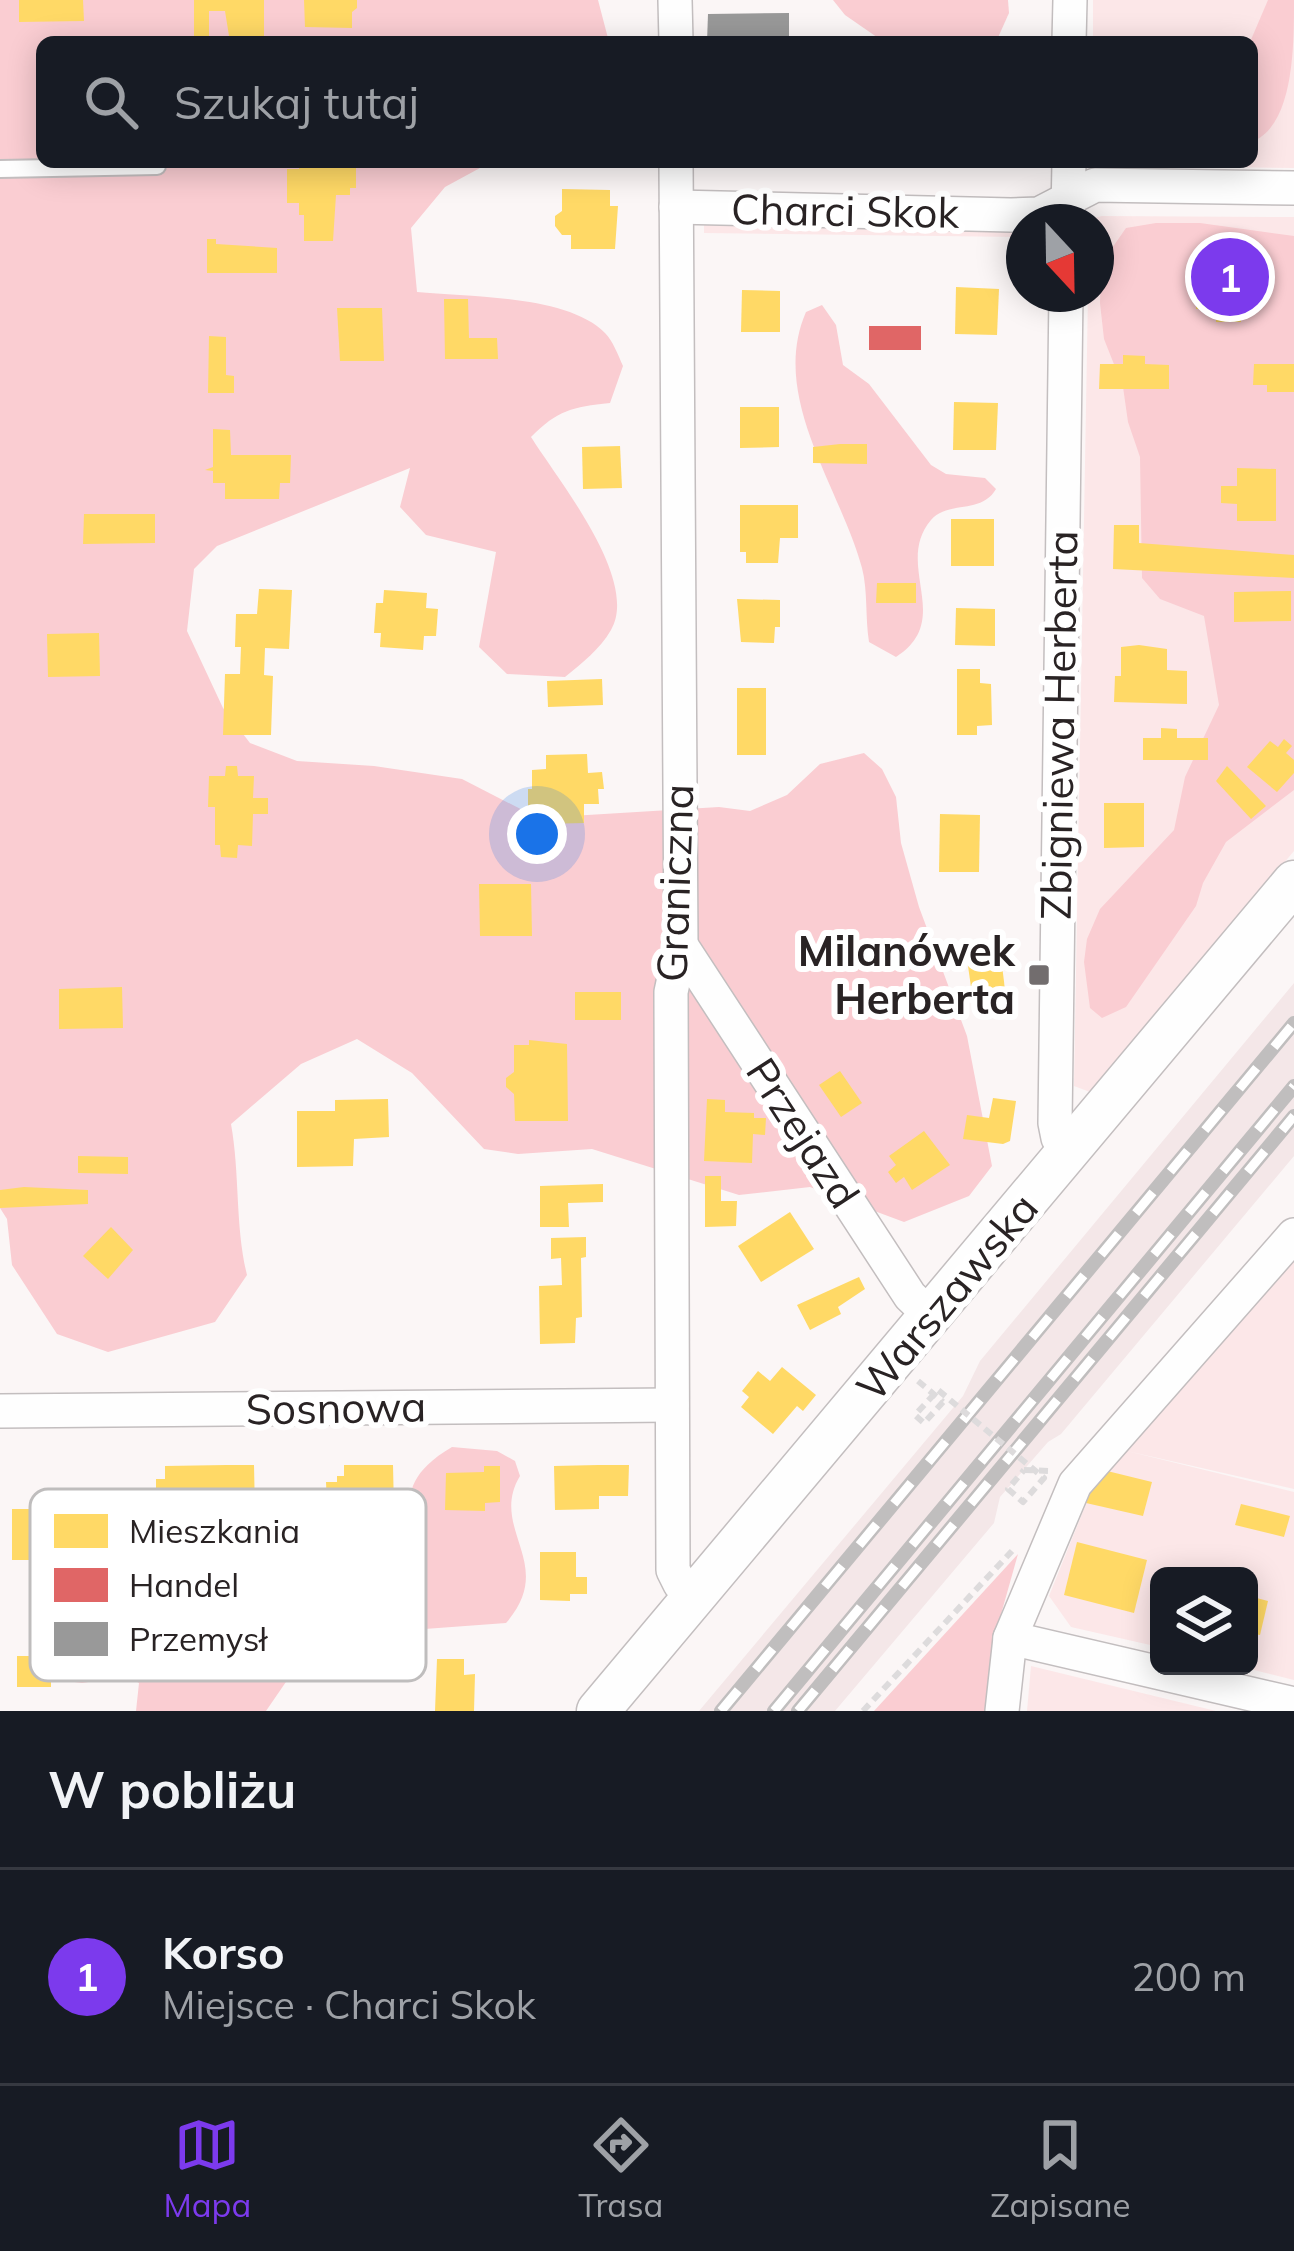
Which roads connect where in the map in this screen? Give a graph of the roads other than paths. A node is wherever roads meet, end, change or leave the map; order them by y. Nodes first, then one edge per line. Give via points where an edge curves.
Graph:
1 (675, 0) edge
2 (1070, 0) edge
3 (676, 36) edge
4 (1070, 36) edge
5 (78, 168) edge
6 (676, 168) edge
7 (1069, 168) edge
8 (0, 170) edge
9 (1294, 188) edge
10 (1068, 204) edge
11 (1073, 204) edge
12 (676, 207) junction
13 (1006, 215) edge
14 (1066, 312) edge
15 (1294, 882) edge
16 (681, 945) junction
17 (1072, 1150) junction
18 (1294, 1235) edge
19 (931, 1316) junction
20 (673, 1405) junction
21 (0, 1412) edge
22 (694, 1597) junction
23 (1010, 1638) junction
24 (1294, 1704) edge
25 (598, 1711) edge
26 (1002, 1711) edge

1 - 3 street
2 - 4 street
5 - 8 lane
6 - 12 street, Graniczna
7 - 10 street
9 - 11 street, Charci Skok via 1095,184
12 - 13 street, Charci Skok
12 - 16 street, Graniczna
14 - 17 street, Zbigniewa Herberta via 1055,1123
15 - 17 street, Warszawska
16 - 19 street, Przejazd via 910,1296
16 - 20 street, Graniczna via 671,992
17 - 19 street, Warszawska
18 - 23 street via 1067,1499
19 - 22 street, Warszawska
20 - 21 street, Sosnowa
20 - 22 street, Graniczna via 673,1570
22 - 25 street, Warszawska
23 - 24 street
23 - 26 street

